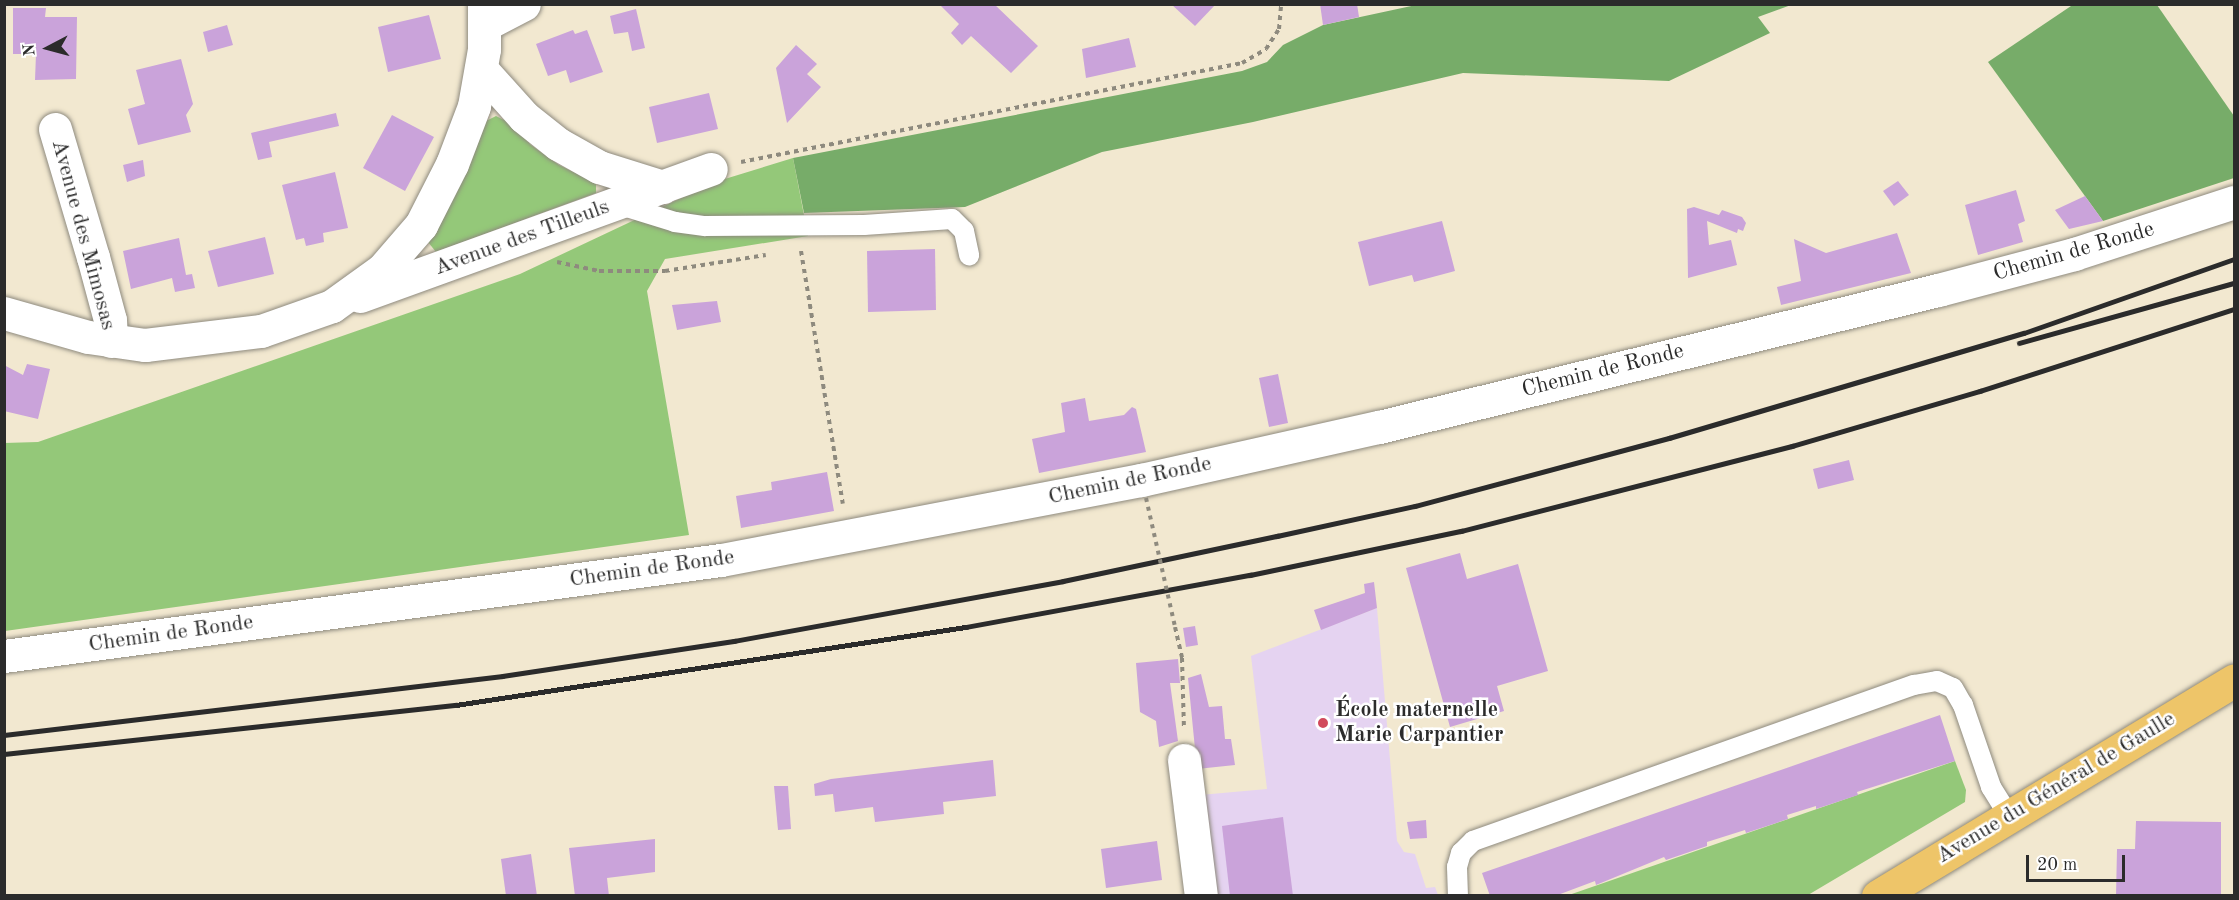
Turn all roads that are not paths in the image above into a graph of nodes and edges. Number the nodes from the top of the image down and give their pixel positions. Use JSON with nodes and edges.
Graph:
{"nodes":[{"id":1,"x":524,"y":4,"type":"edge"},
{"id":2,"x":484,"y":15,"type":"edge"},
{"id":3,"x":481,"y":69,"type":"junction"},
{"id":4,"x":55,"y":129,"type":"dead end"},
{"id":5,"x":711,"y":170,"type":"road end"},
{"id":6,"x":663,"y":187,"type":"junction"},
{"id":7,"x":2235,"y":202,"type":"edge"},
{"id":8,"x":617,"y":204,"type":"junction"},
{"id":9,"x":969,"y":255,"type":"dead end"},
{"id":10,"x":332,"y":306,"type":"junction"},
{"id":11,"x":4,"y":313,"type":"edge"},
{"id":12,"x":111,"y":341,"type":"junction"},
{"id":13,"x":4,"y":656,"type":"edge"},
{"id":14,"x":2235,"y":680,"type":"edge"},
{"id":15,"x":1184,"y":760,"type":"road end"},
{"id":16,"x":2010,"y":816,"type":"junction"},
{"id":17,"x":1201,"y":896,"type":"edge"},
{"id":18,"x":1458,"y":896,"type":"edge"},
{"id":19,"x":1878,"y":896,"type":"edge"}],
"edges":[{"from":1,"to":2,"type":"street","name":"Avenue des Mimosas"},
{"from":2,"to":3,"type":"street","name":"Avenue des Mimosas"},
{"from":3,"to":6,"type":"street"},
{"from":3,"to":10,"type":"street","name":"Avenue des Mimosas"},
{"from":4,"to":12,"type":"street","name":"Avenue des Mimosas"},
{"from":5,"to":6,"type":"street","name":"Avenue des Tilleuls"},
{"from":6,"to":8,"type":"street","name":"Avenue des Tilleuls"},
{"from":7,"to":13,"type":"street","name":"Chemin de Ronde"},
{"from":8,"to":9,"type":"lane"},
{"from":8,"to":10,"type":"street","name":"Avenue des Tilleuls"},
{"from":10,"to":12,"type":"street","name":"Avenue des Mimosas"},
{"from":11,"to":12,"type":"street","name":"Avenue des Mimosas"},
{"from":14,"to":16,"type":"main road","name":"Avenue du Général de Gaulle"},
{"from":15,"to":17,"type":"street"},
{"from":16,"to":18,"type":"lane"},
{"from":16,"to":19,"type":"main road","name":"Avenue du Général de Gaulle"}]}
